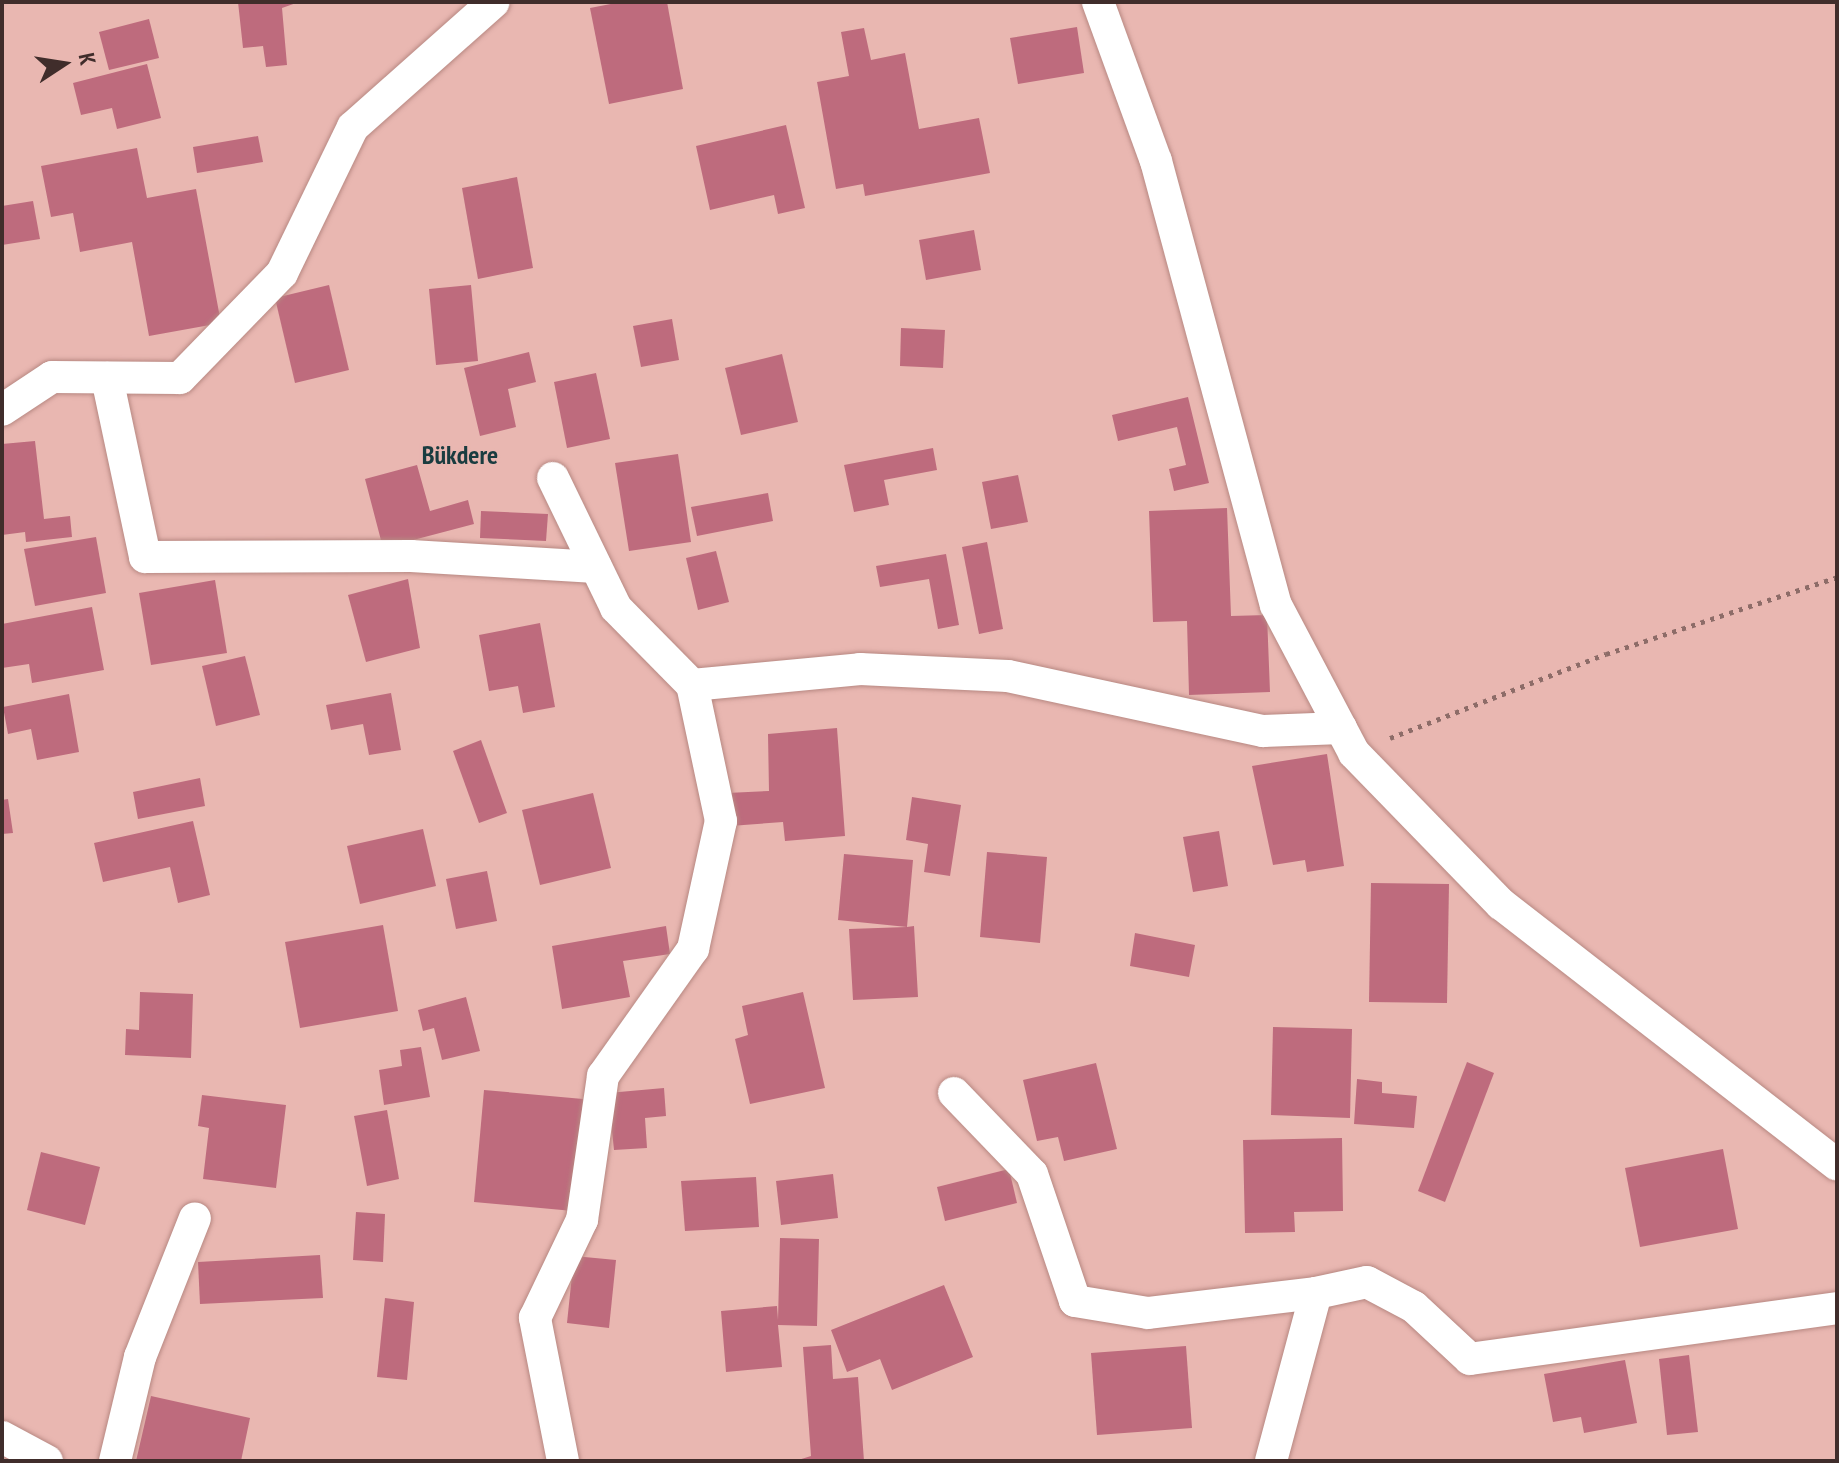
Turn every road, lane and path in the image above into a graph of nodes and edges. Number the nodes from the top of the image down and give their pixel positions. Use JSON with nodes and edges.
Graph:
{"nodes":[{"id":1,"x":494,"y":2,"type":"edge"},
{"id":2,"x":1098,"y":2,"type":"edge"},
{"id":3,"x":107,"y":378,"type":"junction"},
{"id":4,"x":2,"y":410,"type":"edge"},
{"id":5,"x":553,"y":478,"type":"dead end"},
{"id":6,"x":596,"y":567,"type":"junction"},
{"id":7,"x":1837,"y":577,"type":"edge"},
{"id":8,"x":692,"y":685,"type":"junction"},
{"id":9,"x":1348,"y":740,"type":"junction"},
{"id":10,"x":954,"y":1093,"type":"dead end"},
{"id":11,"x":1837,"y":1165,"type":"edge"},
{"id":12,"x":195,"y":1218,"type":"dead end"},
{"id":13,"x":1316,"y":1293,"type":"junction"},
{"id":14,"x":1837,"y":1308,"type":"edge"},
{"id":15,"x":2,"y":1437,"type":"edge"},
{"id":16,"x":47,"y":1461,"type":"edge"},
{"id":17,"x":115,"y":1461,"type":"edge"},
{"id":18,"x":563,"y":1461,"type":"edge"},
{"id":19,"x":1271,"y":1461,"type":"edge"}],
"edges":[{"from":1,"to":3,"type":"street"},
{"from":2,"to":9,"type":"street"},
{"from":3,"to":4,"type":"street"},
{"from":3,"to":6,"type":"street"},
{"from":5,"to":6,"type":"street"},
{"from":6,"to":8,"type":"street"},
{"from":7,"to":9,"type":"path"},
{"from":8,"to":9,"type":"street"},
{"from":8,"to":18,"type":"street"},
{"from":9,"to":11,"type":"street"},
{"from":10,"to":13,"type":"street"},
{"from":12,"to":17,"type":"street"},
{"from":13,"to":14,"type":"street"},
{"from":13,"to":19,"type":"street"},
{"from":15,"to":16,"type":"street"}]}
